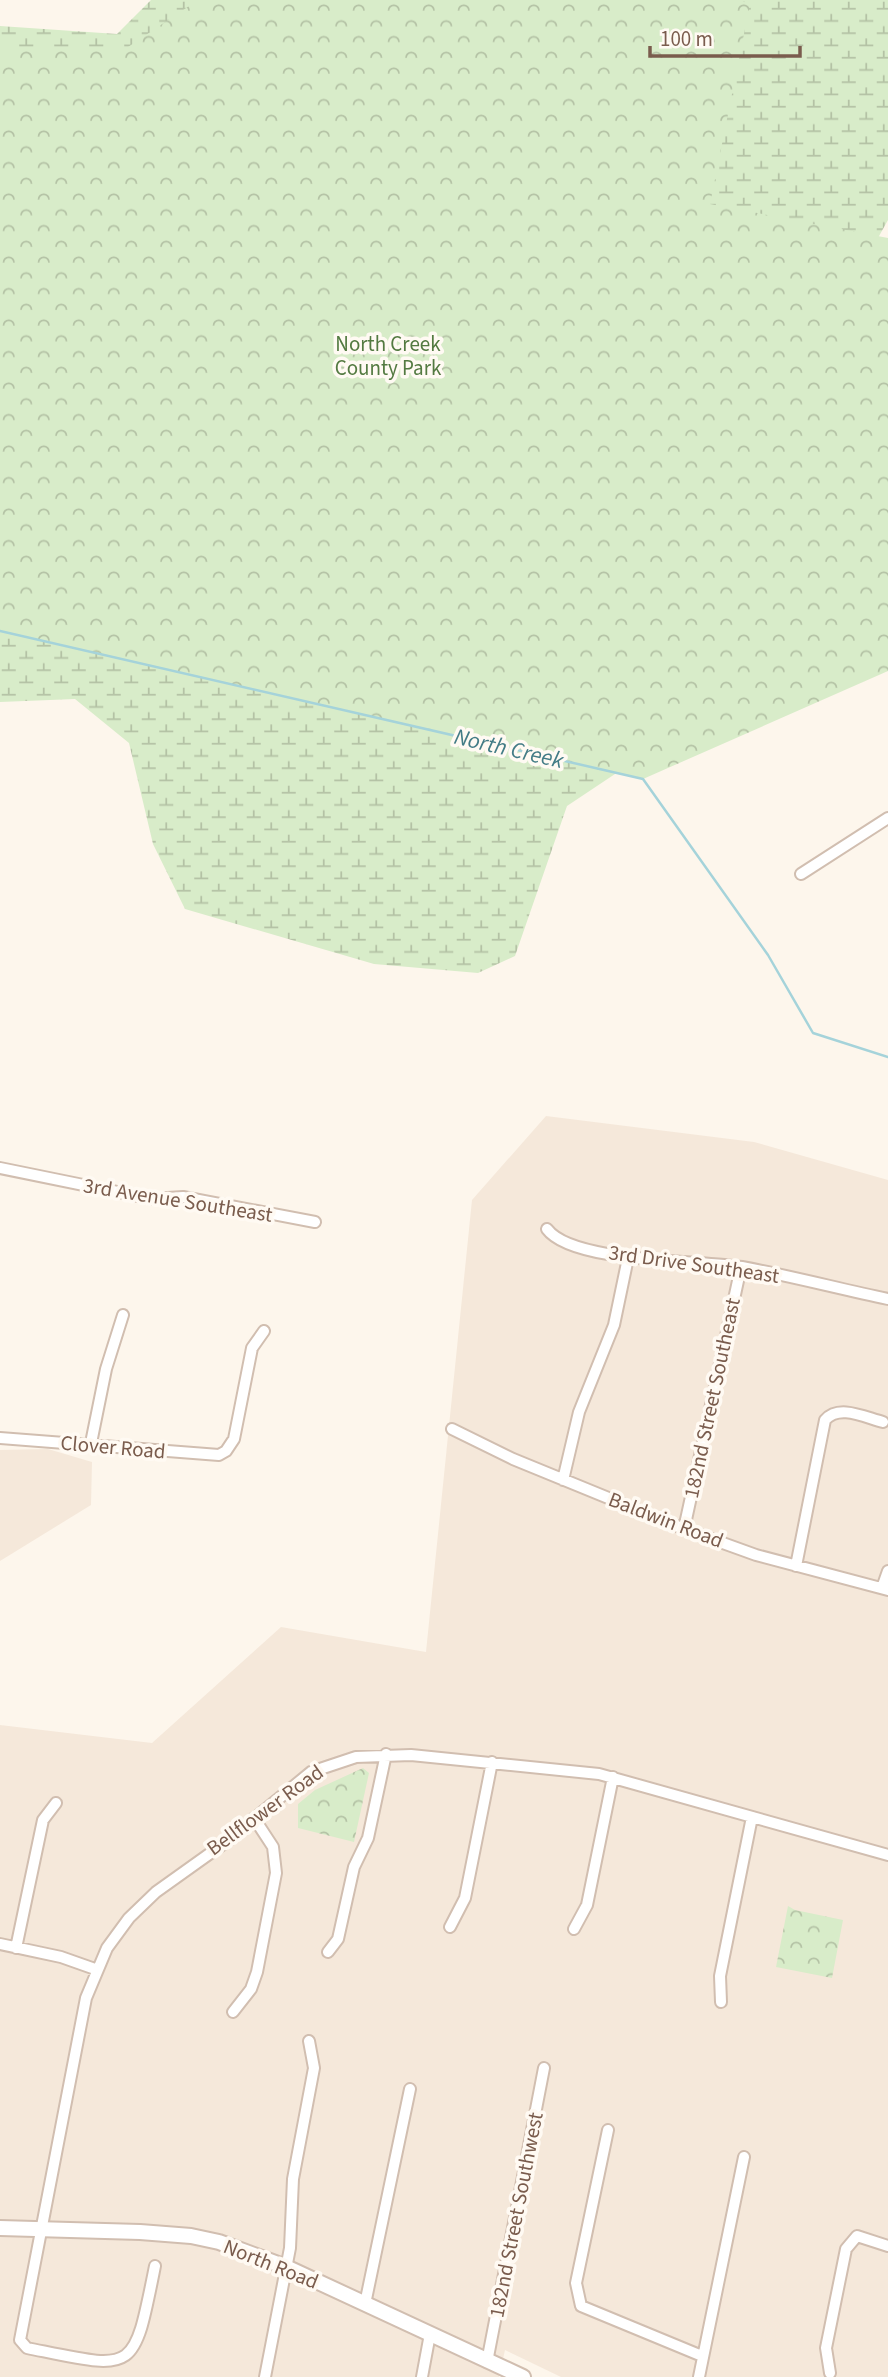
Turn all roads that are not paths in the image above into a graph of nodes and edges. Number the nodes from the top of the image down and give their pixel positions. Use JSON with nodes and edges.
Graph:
{"nodes":[{"id":1,"x":888,"y":818,"type":"edge"},
{"id":2,"x":801,"y":874,"type":"dead end"},
{"id":3,"x":0,"y":1168,"type":"edge"},
{"id":4,"x":315,"y":1222,"type":"dead end"},
{"id":5,"x":547,"y":1229,"type":"dead end"},
{"id":6,"x":628,"y":1258,"type":"junction"},
{"id":7,"x":741,"y":1267,"type":"junction"},
{"id":8,"x":888,"y":1299,"type":"edge"},
{"id":9,"x":123,"y":1315,"type":"dead end"},
{"id":10,"x":264,"y":1331,"type":"dead end"},
{"id":11,"x":883,"y":1422,"type":"dead end"},
{"id":12,"x":452,"y":1429,"type":"dead end"},
{"id":13,"x":0,"y":1438,"type":"edge"},
{"id":14,"x":91,"y":1443,"type":"junction"},
{"id":15,"x":563,"y":1480,"type":"junction"},
{"id":16,"x":684,"y":1529,"type":"junction"},
{"id":17,"x":796,"y":1566,"type":"junction"},
{"id":18,"x":888,"y":1571,"type":"edge"},
{"id":19,"x":885,"y":1589,"type":"edge"},
{"id":20,"x":386,"y":1754,"type":"junction"},
{"id":21,"x":492,"y":1762,"type":"junction"},
{"id":22,"x":613,"y":1777,"type":"junction"},
{"id":23,"x":56,"y":1803,"type":"dead end"},
{"id":24,"x":752,"y":1817,"type":"junction"},
{"id":25,"x":254,"y":1818,"type":"junction"},
{"id":26,"x":888,"y":1855,"type":"edge"},
{"id":27,"x":450,"y":1927,"type":"dead end"},
{"id":28,"x":574,"y":1929,"type":"dead end"},
{"id":29,"x":0,"y":1944,"type":"edge"},
{"id":30,"x":16,"y":1948,"type":"junction"},
{"id":31,"x":328,"y":1952,"type":"dead end"},
{"id":32,"x":96,"y":1969,"type":"junction"},
{"id":33,"x":721,"y":2002,"type":"dead end"},
{"id":34,"x":233,"y":2012,"type":"dead end"},
{"id":35,"x":309,"y":2041,"type":"dead end"},
{"id":36,"x":544,"y":2068,"type":"dead end"},
{"id":37,"x":410,"y":2089,"type":"dead end"},
{"id":38,"x":608,"y":2130,"type":"dead end"},
{"id":39,"x":744,"y":2157,"type":"dead end"},
{"id":40,"x":0,"y":2228,"type":"edge"},
{"id":41,"x":40,"y":2229,"type":"junction"},
{"id":42,"x":888,"y":2246,"type":"edge"},
{"id":43,"x":155,"y":2266,"type":"dead end"},
{"id":44,"x":286,"y":2267,"type":"junction"},
{"id":45,"x":365,"y":2304,"type":"junction"},
{"id":46,"x":430,"y":2334,"type":"junction"},
{"id":47,"x":702,"y":2356,"type":"junction"},
{"id":48,"x":487,"y":2361,"type":"junction"},
{"id":49,"x":830,"y":2373,"type":"dead end"},
{"id":50,"x":265,"y":2377,"type":"edge"},
{"id":51,"x":422,"y":2377,"type":"edge"},
{"id":52,"x":523,"y":2377,"type":"edge"},
{"id":53,"x":699,"y":2377,"type":"edge"}],
"edges":[{"from":1,"to":2,"type":"street"},
{"from":3,"to":4,"type":"street","name":"3rd Avenue Southeast"},
{"from":5,"to":6,"type":"street","name":"3rd Drive Southeast"},
{"from":6,"to":7,"type":"street","name":"3rd Drive Southeast"},
{"from":6,"to":15,"type":"street"},
{"from":7,"to":8,"type":"street","name":"3rd Drive Southeast"},
{"from":7,"to":16,"type":"street","name":"182nd Street Southeast"},
{"from":9,"to":14,"type":"street"},
{"from":10,"to":14,"type":"street","name":"Clover Road"},
{"from":11,"to":17,"type":"street"},
{"from":12,"to":15,"type":"street","name":"Baldwin Road"},
{"from":13,"to":14,"type":"street","name":"Clover Road"},
{"from":15,"to":16,"type":"street","name":"Baldwin Road"},
{"from":16,"to":17,"type":"street","name":"Baldwin Road"},
{"from":17,"to":19,"type":"street","name":"Baldwin Road"},
{"from":18,"to":19,"type":"street"},
{"from":20,"to":21,"type":"street","name":"Bellflower Road"},
{"from":20,"to":25,"type":"street","name":"Bellflower Road"},
{"from":20,"to":31,"type":"street"},
{"from":21,"to":22,"type":"street","name":"Bellflower Road"},
{"from":21,"to":27,"type":"street"},
{"from":22,"to":24,"type":"street","name":"Bellflower Road"},
{"from":22,"to":28,"type":"street"},
{"from":23,"to":30,"type":"street"},
{"from":24,"to":26,"type":"street","name":"Bellflower Road"},
{"from":24,"to":33,"type":"street"},
{"from":25,"to":32,"type":"street","name":"Bellflower Road"},
{"from":25,"to":34,"type":"street"},
{"from":29,"to":30,"type":"street"},
{"from":30,"to":32,"type":"street"},
{"from":32,"to":41,"type":"street","name":"Bellflower Road"},
{"from":35,"to":44,"type":"street"},
{"from":36,"to":48,"type":"street","name":"182nd Street Southwest"},
{"from":37,"to":45,"type":"street"},
{"from":38,"to":47,"type":"street"},
{"from":39,"to":47,"type":"street"},
{"from":40,"to":41,"type":"street","name":"North Road"},
{"from":41,"to":43,"type":"street","name":"Bellflower Road"},
{"from":41,"to":44,"type":"street","name":"North Road"},
{"from":42,"to":49,"type":"street"},
{"from":44,"to":45,"type":"street","name":"North Road"},
{"from":44,"to":50,"type":"street"},
{"from":45,"to":46,"type":"street","name":"North Road"},
{"from":46,"to":48,"type":"street","name":"North Road"},
{"from":46,"to":51,"type":"street"},
{"from":47,"to":53,"type":"street"},
{"from":48,"to":52,"type":"street","name":"North Road"}]}
